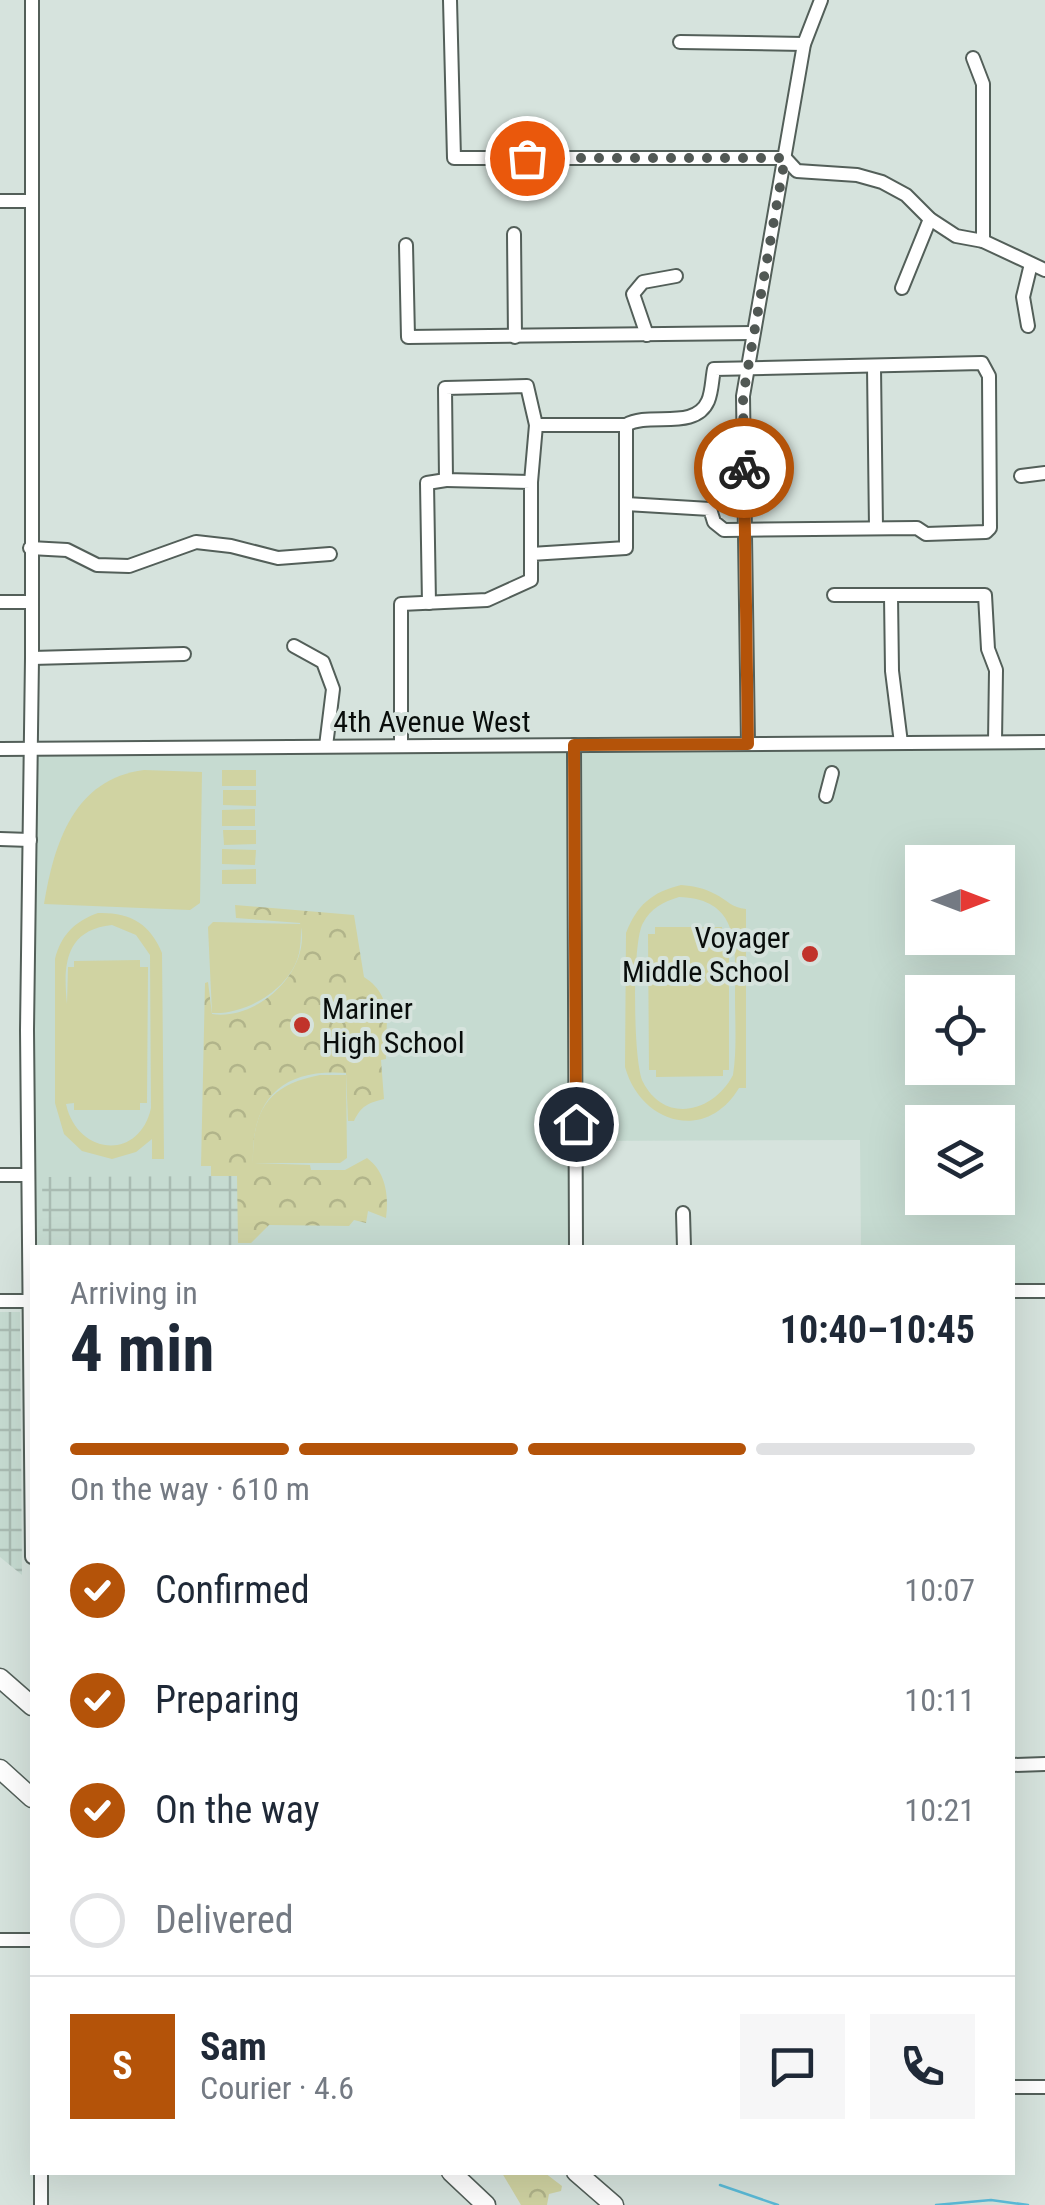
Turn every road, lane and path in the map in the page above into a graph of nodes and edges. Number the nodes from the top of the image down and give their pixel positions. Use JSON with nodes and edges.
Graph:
{"nodes":[{"id":1,"x":32,"y":0,"type":"edge"},
{"id":2,"x":450,"y":0,"type":"edge"},
{"id":3,"x":821,"y":0,"type":"edge"},
{"id":4,"x":680,"y":42,"type":"dead end"},
{"id":5,"x":804,"y":44,"type":"junction"},
{"id":6,"x":973,"y":58,"type":"dead end"},
{"id":7,"x":785,"y":158,"type":"junction"},
{"id":8,"x":30,"y":200,"type":"junction"},
{"id":9,"x":0,"y":201,"type":"edge"},
{"id":10,"x":930,"y":219,"type":"junction"},
{"id":11,"x":514,"y":234,"type":"dead end"},
{"id":12,"x":983,"y":241,"type":"junction"},
{"id":13,"x":406,"y":245,"type":"dead end"},
{"id":14,"x":1031,"y":264,"type":"junction"},
{"id":15,"x":1045,"y":270,"type":"edge"},
{"id":16,"x":676,"y":276,"type":"dead end"},
{"id":17,"x":902,"y":288,"type":"dead end"},
{"id":18,"x":1028,"y":326,"type":"dead end"},
{"id":19,"x":753,"y":333,"type":"junction"},
{"id":20,"x":646,"y":335,"type":"junction"},
{"id":21,"x":515,"y":337,"type":"junction"},
{"id":22,"x":874,"y":367,"type":"junction"},
{"id":23,"x":747,"y":369,"type":"junction"},
{"id":24,"x":536,"y":425,"type":"junction"},
{"id":25,"x":626,"y":426,"type":"junction"},
{"id":26,"x":1045,"y":473,"type":"edge"},
{"id":27,"x":1021,"y":476,"type":"dead end"},
{"id":28,"x":446,"y":480,"type":"junction"},
{"id":29,"x":531,"y":482,"type":"junction"},
{"id":30,"x":626,"y":504,"type":"junction"},
{"id":31,"x":876,"y":528,"type":"junction"},
{"id":32,"x":745,"y":530,"type":"junction"},
{"id":33,"x":30,"y":548,"type":"junction"},
{"id":34,"x":330,"y":554,"type":"dead end"},
{"id":35,"x":532,"y":554,"type":"junction"},
{"id":36,"x":834,"y":595,"type":"dead end"},
{"id":37,"x":891,"y":596,"type":"junction"},
{"id":38,"x":0,"y":602,"type":"edge"},
{"id":39,"x":31,"y":602,"type":"junction"},
{"id":40,"x":430,"y":603,"type":"junction"},
{"id":41,"x":294,"y":646,"type":"dead end"},
{"id":42,"x":184,"y":654,"type":"dead end"},
{"id":43,"x":32,"y":658,"type":"junction"},
{"id":44,"x":995,"y":742,"type":"junction"},
{"id":45,"x":1045,"y":742,"type":"edge"},
{"id":46,"x":901,"y":743,"type":"junction"},
{"id":47,"x":748,"y":744,"type":"junction"},
{"id":48,"x":574,"y":745,"type":"junction"},
{"id":49,"x":326,"y":746,"type":"junction"},
{"id":50,"x":401,"y":746,"type":"junction"},
{"id":51,"x":0,"y":749,"type":"edge"},
{"id":52,"x":31,"y":749,"type":"junction"},
{"id":53,"x":832,"y":773,"type":"dead end"},
{"id":54,"x":826,"y":796,"type":"dead end"},
{"id":55,"x":0,"y":840,"type":"edge"},
{"id":56,"x":30,"y":840,"type":"junction"},
{"id":57,"x":0,"y":1174,"type":"edge"},
{"id":58,"x":28,"y":1175,"type":"junction"},
{"id":59,"x":683,"y":1212,"type":"dead end"},
{"id":60,"x":576,"y":1245,"type":"edge"},
{"id":61,"x":684,"y":1245,"type":"edge"},
{"id":62,"x":30,"y":1258,"type":"edge"},
{"id":63,"x":1015,"y":1291,"type":"edge"},
{"id":64,"x":1045,"y":1291,"type":"edge"},
{"id":65,"x":30,"y":1300,"type":"edge"},
{"id":66,"x":0,"y":1301,"type":"edge"},
{"id":67,"x":0,"y":1678,"type":"edge"},
{"id":68,"x":30,"y":1704,"type":"edge"},
{"id":69,"x":1015,"y":1764,"type":"edge"},
{"id":70,"x":1045,"y":1764,"type":"edge"},
{"id":71,"x":0,"y":1771,"type":"edge"},
{"id":72,"x":30,"y":1796,"type":"edge"},
{"id":73,"x":0,"y":1940,"type":"edge"},
{"id":74,"x":30,"y":1940,"type":"edge"},
{"id":75,"x":1015,"y":2087,"type":"edge"},
{"id":76,"x":1045,"y":2088,"type":"edge"},
{"id":77,"x":41,"y":2175,"type":"edge"},
{"id":78,"x":453,"y":2175,"type":"edge"},
{"id":79,"x":579,"y":2175,"type":"edge"},
{"id":80,"x":41,"y":2205,"type":"edge"},
{"id":81,"x":486,"y":2205,"type":"edge"},
{"id":82,"x":614,"y":2205,"type":"edge"}],
"edges":[{"from":1,"to":8,"type":"street"},
{"from":2,"to":7,"type":"street"},
{"from":3,"to":5,"type":"street"},
{"from":4,"to":5,"type":"street"},
{"from":5,"to":7,"type":"street"},
{"from":6,"to":12,"type":"street"},
{"from":7,"to":10,"type":"street"},
{"from":7,"to":19,"type":"street"},
{"from":8,"to":9,"type":"street"},
{"from":8,"to":33,"type":"street"},
{"from":10,"to":12,"type":"street"},
{"from":10,"to":17,"type":"street"},
{"from":11,"to":21,"type":"street"},
{"from":12,"to":14,"type":"street"},
{"from":13,"to":21,"type":"street"},
{"from":14,"to":15,"type":"street"},
{"from":14,"to":18,"type":"street"},
{"from":16,"to":20,"type":"street"},
{"from":19,"to":20,"type":"street"},
{"from":19,"to":23,"type":"street"},
{"from":20,"to":21,"type":"street"},
{"from":22,"to":23,"type":"street"},
{"from":22,"to":31,"type":"street"},
{"from":22,"to":31,"type":"street"},
{"from":23,"to":25,"type":"street"},
{"from":23,"to":32,"type":"street"},
{"from":24,"to":25,"type":"street"},
{"from":24,"to":28,"type":"street"},
{"from":24,"to":29,"type":"street"},
{"from":25,"to":30,"type":"street"},
{"from":26,"to":27,"type":"street"},
{"from":28,"to":29,"type":"street"},
{"from":28,"to":40,"type":"street"},
{"from":29,"to":35,"type":"street"},
{"from":30,"to":32,"type":"street"},
{"from":30,"to":35,"type":"street"},
{"from":31,"to":32,"type":"street"},
{"from":32,"to":47,"type":"street"},
{"from":33,"to":34,"type":"street"},
{"from":33,"to":39,"type":"street"},
{"from":35,"to":40,"type":"street"},
{"from":36,"to":37,"type":"street"},
{"from":37,"to":44,"type":"street"},
{"from":37,"to":46,"type":"street"},
{"from":38,"to":39,"type":"street"},
{"from":39,"to":43,"type":"street"},
{"from":40,"to":50,"type":"street"},
{"from":41,"to":49,"type":"street"},
{"from":42,"to":43,"type":"street"},
{"from":43,"to":52,"type":"street"},
{"from":44,"to":45,"type":"street","name":"4th Avenue West"},
{"from":44,"to":46,"type":"street","name":"4th Avenue West"},
{"from":46,"to":47,"type":"street","name":"4th Avenue West"},
{"from":47,"to":48,"type":"street","name":"4th Avenue West"},
{"from":48,"to":50,"type":"street","name":"4th Avenue West"},
{"from":48,"to":60,"type":"street"},
{"from":49,"to":50,"type":"street","name":"4th Avenue West"},
{"from":49,"to":52,"type":"street","name":"4th Avenue West"},
{"from":51,"to":52,"type":"street","name":"4th Avenue West"},
{"from":52,"to":56,"type":"street"},
{"from":53,"to":54,"type":"street"},
{"from":55,"to":56,"type":"street"},
{"from":56,"to":58,"type":"street"},
{"from":57,"to":58,"type":"street"},
{"from":58,"to":62,"type":"street"},
{"from":59,"to":61,"type":"street"},
{"from":63,"to":64,"type":"street"},
{"from":65,"to":66,"type":"street"},
{"from":67,"to":68,"type":"highway"},
{"from":69,"to":70,"type":"street"},
{"from":71,"to":72,"type":"highway"},
{"from":73,"to":74,"type":"street"},
{"from":75,"to":76,"type":"street"},
{"from":77,"to":80,"type":"street"},
{"from":78,"to":81,"type":"highway"},
{"from":79,"to":82,"type":"highway"}]}
